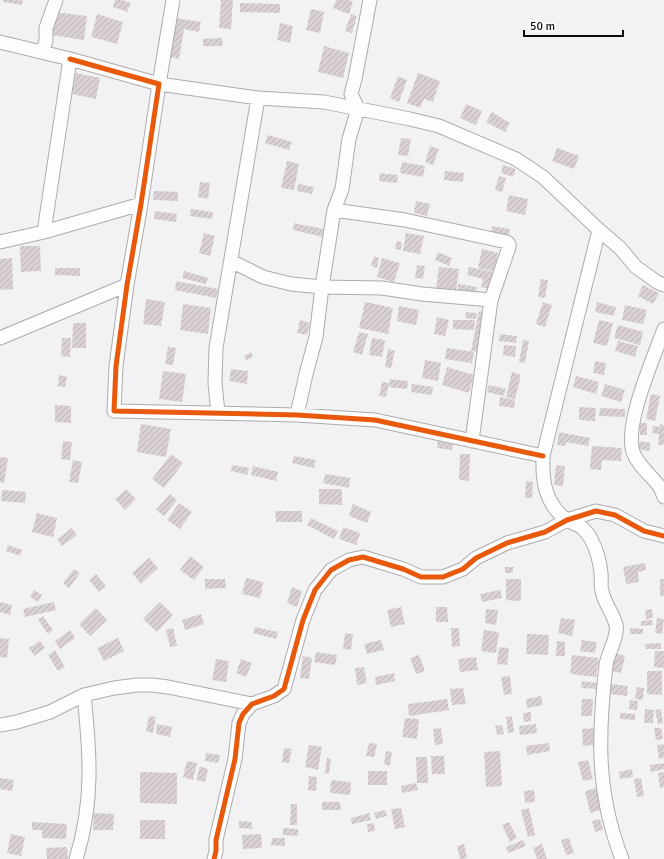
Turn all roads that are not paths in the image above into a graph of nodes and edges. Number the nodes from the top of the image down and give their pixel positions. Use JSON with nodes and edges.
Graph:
{"nodes":[{"id":1,"x":56,"y":0,"type":"edge"},
{"id":2,"x":173,"y":0,"type":"edge"},
{"id":3,"x":370,"y":0,"type":"edge"},
{"id":4,"x":0,"y":42,"type":"edge"},
{"id":5,"x":42,"y":52,"type":"junction"},
{"id":6,"x":70,"y":59,"type":"junction"},
{"id":7,"x":159,"y":84,"type":"junction"},
{"id":8,"x":258,"y":98,"type":"junction"},
{"id":9,"x":358,"y":109,"type":"junction"},
{"id":10,"x":141,"y":204,"type":"junction"},
{"id":11,"x":334,"y":210,"type":"junction"},
{"id":12,"x":598,"y":230,"type":"junction"},
{"id":13,"x":44,"y":232,"type":"junction"},
{"id":14,"x":0,"y":242,"type":"edge"},
{"id":15,"x":231,"y":261,"type":"junction"},
{"id":16,"x":127,"y":285,"type":"junction"},
{"id":17,"x":664,"y":285,"type":"edge"},
{"id":18,"x":322,"y":287,"type":"junction"},
{"id":19,"x":491,"y":300,"type":"junction"},
{"id":20,"x":664,"y":328,"type":"edge"},
{"id":21,"x":0,"y":338,"type":"edge"},
{"id":22,"x":218,"y":413,"type":"junction"},
{"id":23,"x":297,"y":416,"type":"junction"},
{"id":24,"x":472,"y":441,"type":"junction"},
{"id":25,"x":543,"y":456,"type":"junction"},
{"id":26,"x":664,"y":497,"type":"edge"},
{"id":27,"x":567,"y":520,"type":"junction"},
{"id":28,"x":664,"y":536,"type":"edge"},
{"id":29,"x":84,"y":696,"type":"junction"},
{"id":30,"x":252,"y":704,"type":"junction"},
{"id":31,"x":0,"y":725,"type":"edge"},
{"id":32,"x":76,"y":859,"type":"edge"},
{"id":33,"x":214,"y":859,"type":"edge"},
{"id":34,"x":622,"y":859,"type":"edge"}],
"edges":[{"from":1,"to":5,"type":"street"},
{"from":2,"to":7,"type":"street"},
{"from":3,"to":9,"type":"street"},
{"from":4,"to":5,"type":"street"},
{"from":5,"to":6,"type":"street"},
{"from":6,"to":7,"type":"street"},
{"from":6,"to":13,"type":"street"},
{"from":7,"to":8,"type":"street"},
{"from":7,"to":10,"type":"street"},
{"from":8,"to":9,"type":"street"},
{"from":8,"to":15,"type":"street"},
{"from":9,"to":11,"type":"street"},
{"from":9,"to":12,"type":"street"},
{"from":10,"to":13,"type":"street"},
{"from":10,"to":16,"type":"street"},
{"from":11,"to":18,"type":"street"},
{"from":11,"to":19,"type":"street"},
{"from":12,"to":17,"type":"street"},
{"from":12,"to":25,"type":"street"},
{"from":13,"to":14,"type":"street"},
{"from":15,"to":18,"type":"street"},
{"from":15,"to":22,"type":"street"},
{"from":16,"to":21,"type":"street"},
{"from":16,"to":22,"type":"street"},
{"from":18,"to":19,"type":"street"},
{"from":18,"to":23,"type":"street"},
{"from":19,"to":24,"type":"street"},
{"from":20,"to":26,"type":"street"},
{"from":22,"to":23,"type":"street"},
{"from":23,"to":24,"type":"street"},
{"from":24,"to":25,"type":"street"},
{"from":25,"to":27,"type":"street"},
{"from":27,"to":28,"type":"street"},
{"from":27,"to":30,"type":"street"},
{"from":27,"to":34,"type":"street"},
{"from":29,"to":30,"type":"street"},
{"from":29,"to":31,"type":"street"},
{"from":29,"to":32,"type":"street"},
{"from":30,"to":33,"type":"street"}]}
